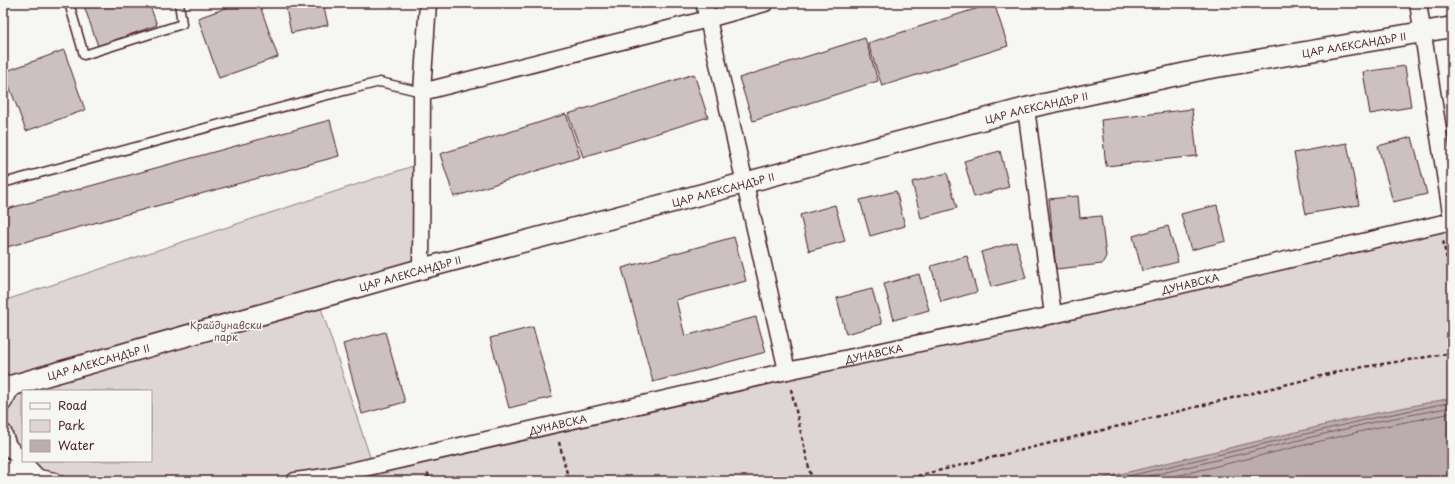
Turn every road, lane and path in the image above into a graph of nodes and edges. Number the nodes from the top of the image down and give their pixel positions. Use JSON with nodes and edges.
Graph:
{"nodes":[{"id":1,"x":69,"y":3,"type":"edge"},
{"id":2,"x":179,"y":3,"type":"edge"},
{"id":3,"x":428,"y":3,"type":"edge"},
{"id":4,"x":704,"y":3,"type":"edge"},
{"id":5,"x":765,"y":3,"type":"edge"},
{"id":6,"x":1418,"y":3,"type":"edge"},
{"id":7,"x":708,"y":18,"type":"junction"},
{"id":8,"x":1452,"y":27,"type":"edge"},
{"id":9,"x":1422,"y":32,"type":"junction"},
{"id":10,"x":422,"y":92,"type":"junction"},
{"id":11,"x":1026,"y":108,"type":"junction"},
{"id":12,"x":3,"y":183,"type":"edge"},
{"id":13,"x":745,"y":183,"type":"junction"},
{"id":14,"x":1448,"y":221,"type":"edge"},
{"id":15,"x":421,"y":269,"type":"junction"},
{"id":16,"x":1452,"y":282,"type":"edge"},
{"id":17,"x":1052,"y":315,"type":"junction"},
{"id":18,"x":1452,"y":353,"type":"edge"},
{"id":19,"x":787,"y":371,"type":"junction"},
{"id":20,"x":8,"y":386,"type":"edge"},
{"id":21,"x":3,"y":403,"type":"edge"},
{"id":22,"x":554,"y":424,"type":"junction"},
{"id":23,"x":3,"y":432,"type":"edge"},
{"id":24,"x":22,"y":461,"type":"edge"},
{"id":25,"x":23,"y":462,"type":"edge"},
{"id":26,"x":3,"y":467,"type":"edge"},
{"id":27,"x":38,"y":478,"type":"junction"},
{"id":28,"x":55,"y":481,"type":"edge"},
{"id":29,"x":295,"y":481,"type":"edge"},
{"id":30,"x":569,"y":481,"type":"edge"},
{"id":31,"x":812,"y":481,"type":"edge"},
{"id":32,"x":897,"y":481,"type":"edge"}],
"edges":[{"from":1,"to":2,"type":"lane"},
{"from":3,"to":10,"type":"street"},
{"from":4,"to":7,"type":"street"},
{"from":5,"to":7,"type":"street"},
{"from":6,"to":9,"type":"street"},
{"from":7,"to":10,"type":"street"},
{"from":7,"to":13,"type":"street"},
{"from":8,"to":9,"type":"street","name":"ЦАР АЛЕКСАНДЪР II"},
{"from":9,"to":11,"type":"street","name":"ЦАР АЛЕКСАНДЪР II"},
{"from":9,"to":14,"type":"street"},
{"from":10,"to":12,"type":"lane"},
{"from":10,"to":15,"type":"street"},
{"from":11,"to":13,"type":"street","name":"ЦАР АЛЕКСАНДЪР II"},
{"from":11,"to":17,"type":"street"},
{"from":13,"to":15,"type":"street","name":"ЦАР АЛЕКСАНДЪР II"},
{"from":13,"to":19,"type":"street"},
{"from":14,"to":16,"type":"path"},
{"from":14,"to":17,"type":"street","name":"ДУНАВСКА"},
{"from":15,"to":20,"type":"street","name":"ЦАР АЛЕКСАНДЪР II"},
{"from":17,"to":19,"type":"street","name":"ДУНАВСКА"},
{"from":18,"to":32,"type":"path"},
{"from":19,"to":22,"type":"street","name":"ДУНАВСКА"},
{"from":19,"to":31,"type":"path"},
{"from":20,"to":21,"type":"street"},
{"from":22,"to":29,"type":"street","name":"ДУНАВСКА"},
{"from":22,"to":30,"type":"path"},
{"from":23,"to":24,"type":"street"},
{"from":25,"to":27,"type":"street"},
{"from":26,"to":27,"type":"street"},
{"from":27,"to":28,"type":"street"}]}
